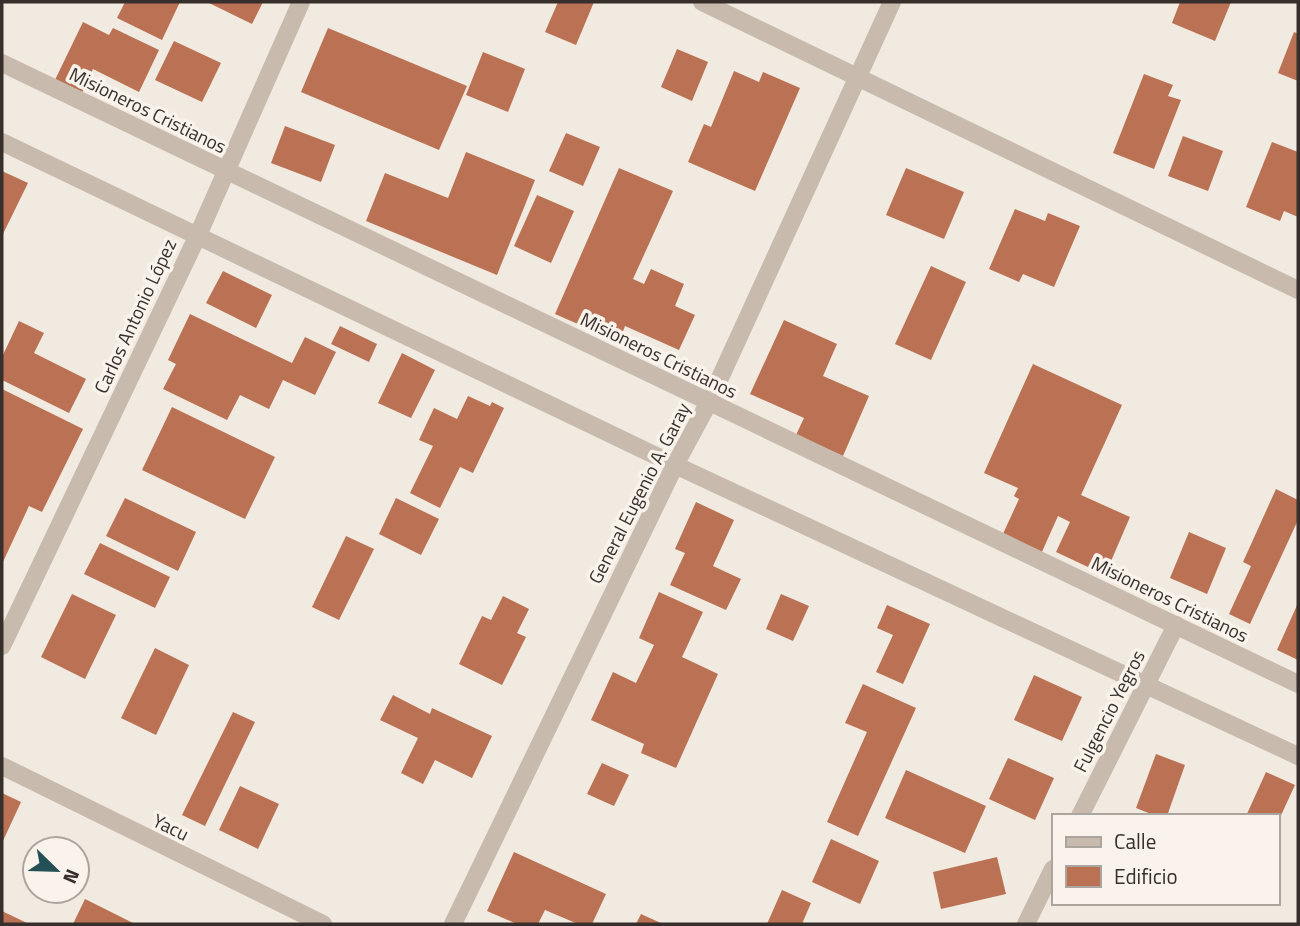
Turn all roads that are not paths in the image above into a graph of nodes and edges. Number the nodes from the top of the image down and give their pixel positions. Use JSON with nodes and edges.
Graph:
{"nodes":[{"id":1,"x":301,"y":2,"type":"edge"},
{"id":2,"x":702,"y":2,"type":"edge"},
{"id":3,"x":892,"y":2,"type":"edge"},
{"id":4,"x":2,"y":63,"type":"edge"},
{"id":5,"x":858,"y":77,"type":"junction"},
{"id":6,"x":2,"y":142,"type":"edge"},
{"id":7,"x":225,"y":170,"type":"junction"},
{"id":8,"x":198,"y":235,"type":"junction"},
{"id":9,"x":1298,"y":290,"type":"edge"},
{"id":10,"x":709,"y":402,"type":"junction"},
{"id":11,"x":675,"y":465,"type":"junction"},
{"id":12,"x":1176,"y":625,"type":"junction"},
{"id":13,"x":2,"y":646,"type":"edge"},
{"id":14,"x":1146,"y":683,"type":"junction"},
{"id":15,"x":1298,"y":684,"type":"edge"},
{"id":16,"x":1298,"y":756,"type":"edge"},
{"id":17,"x":2,"y":766,"type":"edge"},
{"id":18,"x":1081,"y":814,"type":"edge"},
{"id":19,"x":1052,"y":871,"type":"edge"},
{"id":20,"x":323,"y":924,"type":"edge"},
{"id":21,"x":453,"y":924,"type":"edge"},
{"id":22,"x":1026,"y":924,"type":"edge"}],
"edges":[{"from":1,"to":7,"type":"street","name":"Carlos Antonio López"},
{"from":2,"to":5,"type":"street"},
{"from":3,"to":5,"type":"street","name":"General Eugenio A. Garay"},
{"from":4,"to":7,"type":"street","name":"Misioneros Cristianos"},
{"from":5,"to":9,"type":"street"},
{"from":5,"to":10,"type":"street","name":"General Eugenio A. Garay"},
{"from":6,"to":8,"type":"street"},
{"from":7,"to":8,"type":"street","name":"Carlos Antonio López"},
{"from":7,"to":10,"type":"street","name":"Misioneros Cristianos"},
{"from":8,"to":11,"type":"street"},
{"from":8,"to":13,"type":"street","name":"Carlos Antonio López"},
{"from":10,"to":11,"type":"street","name":"General Eugenio A. Garay"},
{"from":10,"to":12,"type":"street","name":"Misioneros Cristianos"},
{"from":11,"to":14,"type":"street"},
{"from":11,"to":21,"type":"street","name":"General Eugenio A. Garay"},
{"from":12,"to":14,"type":"street","name":"Fulgencio Yegros"},
{"from":12,"to":15,"type":"street","name":"Misioneros Cristianos"},
{"from":14,"to":16,"type":"street"},
{"from":14,"to":18,"type":"street","name":"Fulgencio Yegros"},
{"from":17,"to":20,"type":"street","name":"Yacu"},
{"from":19,"to":22,"type":"street"}]}
